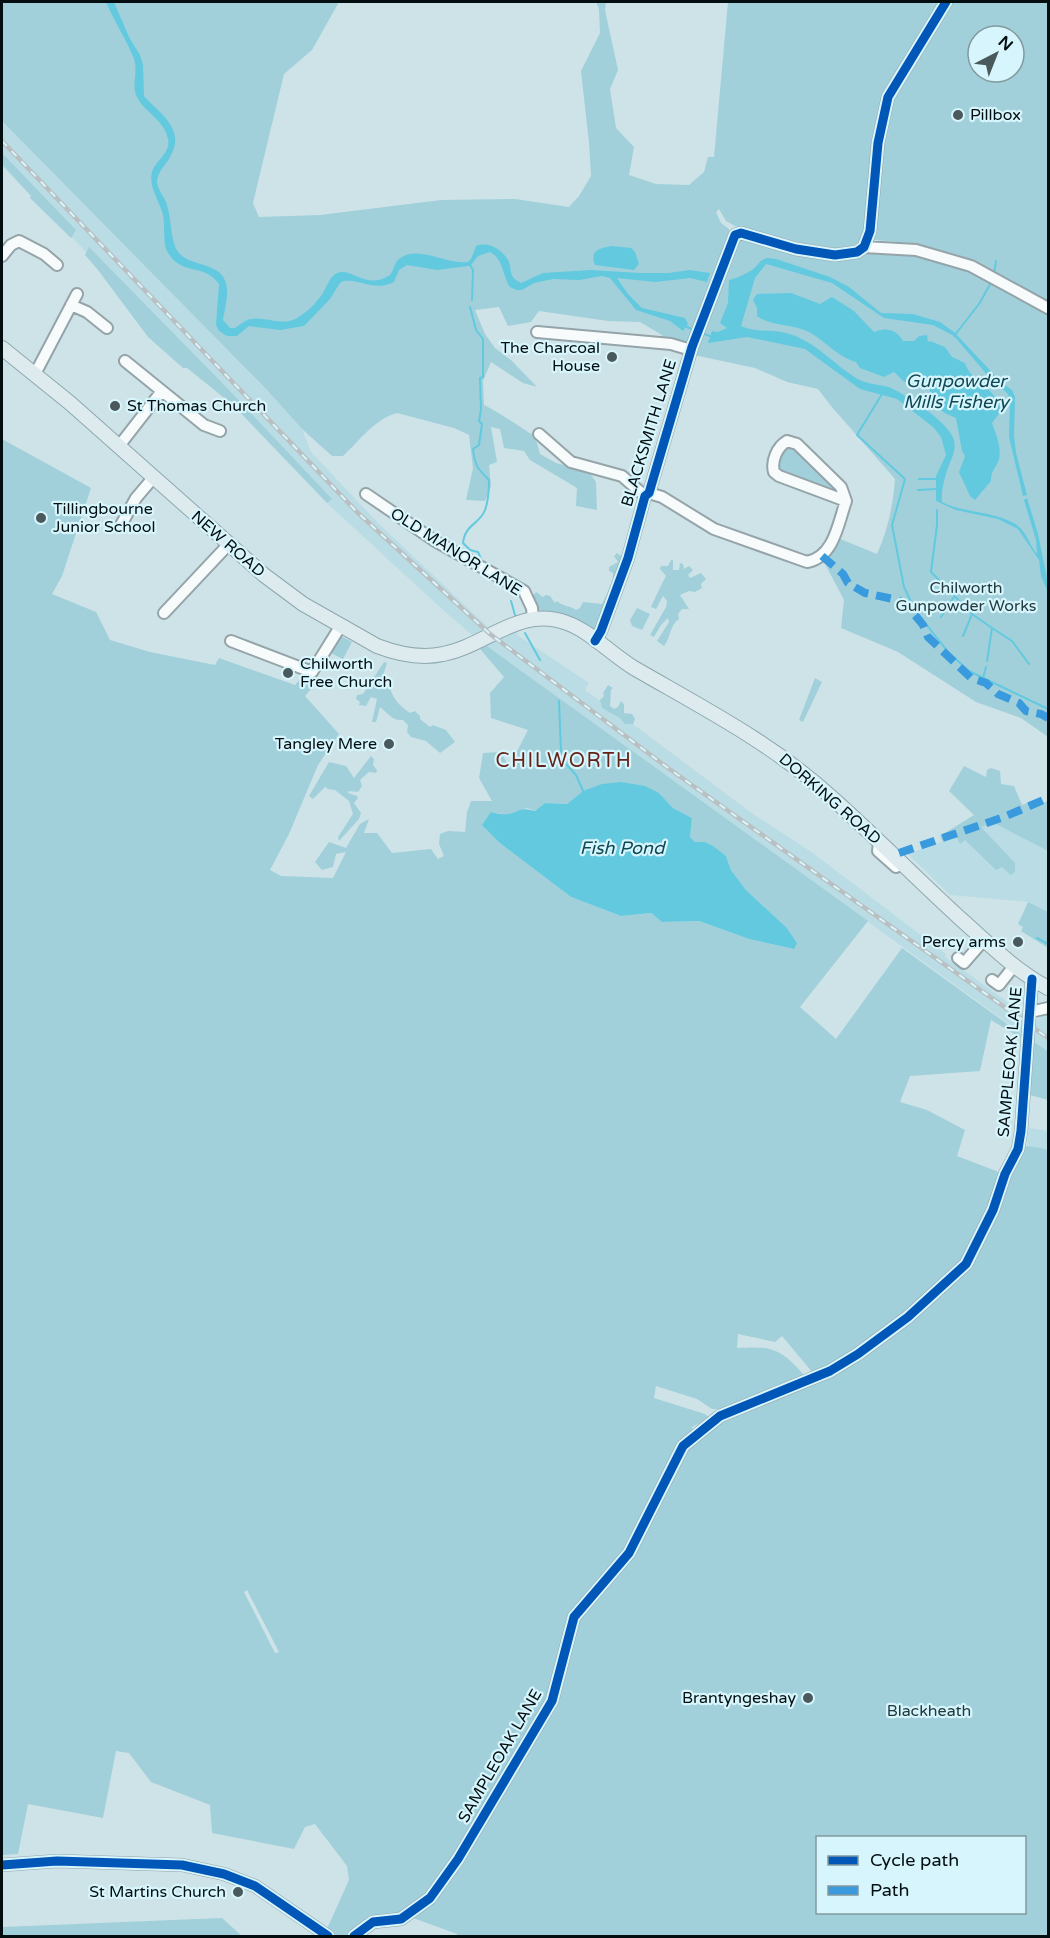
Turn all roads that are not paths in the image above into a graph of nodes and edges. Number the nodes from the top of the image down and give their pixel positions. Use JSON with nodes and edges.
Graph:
{"nodes":[{"id":1,"x":945,"y":2,"type":"edge"},
{"id":2,"x":864,"y":247,"type":"junction"},
{"id":3,"x":2,"y":256,"type":"edge"},
{"id":4,"x":57,"y":266,"type":"dead end"},
{"id":5,"x":1048,"y":308,"type":"edge"},
{"id":6,"x":107,"y":328,"type":"dead end"},
{"id":7,"x":537,"y":332,"type":"dead end"},
{"id":8,"x":2,"y":348,"type":"edge"},
{"id":9,"x":691,"y":350,"type":"junction"},
{"id":10,"x":125,"y":361,"type":"dead end"},
{"id":11,"x":35,"y":374,"type":"junction"},
{"id":12,"x":161,"y":392,"type":"junction"},
{"id":13,"x":220,"y":431,"type":"dead end"},
{"id":14,"x":539,"y":434,"type":"dead end"},
{"id":15,"x":119,"y":446,"type":"junction"},
{"id":16,"x":153,"y":478,"type":"junction"},
{"id":17,"x":366,"y":494,"type":"dead end"},
{"id":18,"x":647,"y":495,"type":"junction"},
{"id":19,"x":846,"y":501,"type":"junction"},
{"id":20,"x":121,"y":525,"type":"dead end"},
{"id":21,"x":228,"y":545,"type":"junction"},
{"id":22,"x":164,"y":613,"type":"dead end"},
{"id":23,"x":534,"y":619,"type":"junction"},
{"id":24,"x":340,"y":627,"type":"junction"},
{"id":25,"x":490,"y":634,"type":"joint"},
{"id":26,"x":231,"y":641,"type":"dead end"},
{"id":27,"x":595,"y":641,"type":"junction"},
{"id":28,"x":911,"y":876,"type":"junction"},
{"id":29,"x":933,"y":901,"type":"dead end"},
{"id":30,"x":984,"y":940,"type":"junction"},
{"id":31,"x":964,"y":962,"type":"dead end"},
{"id":32,"x":1014,"y":966,"type":"junction"},
{"id":33,"x":1032,"y":979,"type":"junction"},
{"id":34,"x":1000,"y":986,"type":"dead end"},
{"id":35,"x":1048,"y":988,"type":"edge"},
{"id":36,"x":1048,"y":1008,"type":"edge"},
{"id":37,"x":1030,"y":1012,"type":"junction"},
{"id":38,"x":2,"y":1865,"type":"edge"},
{"id":39,"x":328,"y":1936,"type":"edge"},
{"id":40,"x":354,"y":1936,"type":"edge"}],
"edges":[{"from":1,"to":2,"type":"street"},
{"from":2,"to":5,"type":"street"},
{"from":2,"to":9,"type":"street","name":"BLACKSMITH LANE"},
{"from":3,"to":4,"type":"street"},
{"from":6,"to":11,"type":"street"},
{"from":7,"to":9,"type":"street"},
{"from":8,"to":11,"type":"main road","name":"NEW ROAD"},
{"from":9,"to":18,"type":"street","name":"BLACKSMITH LANE"},
{"from":10,"to":12,"type":"street"},
{"from":11,"to":15,"type":"main road","name":"NEW ROAD"},
{"from":12,"to":13,"type":"street"},
{"from":12,"to":15,"type":"street"},
{"from":14,"to":18,"type":"street"},
{"from":15,"to":16,"type":"main road","name":"NEW ROAD"},
{"from":16,"to":20,"type":"street"},
{"from":16,"to":21,"type":"main road","name":"NEW ROAD"},
{"from":17,"to":23,"type":"street","name":"OLD MANOR LANE"},
{"from":18,"to":19,"type":"street"},
{"from":18,"to":27,"type":"street","name":"BLACKSMITH LANE"},
{"from":19,"to":19,"type":"street"},
{"from":21,"to":22,"type":"street"},
{"from":21,"to":24,"type":"main road","name":"NEW ROAD"},
{"from":23,"to":25,"type":"main road","name":"DORKING ROAD"},
{"from":23,"to":27,"type":"main road","name":"DORKING ROAD"},
{"from":24,"to":25,"type":"main road","name":"NEW ROAD"},
{"from":24,"to":26,"type":"street"},
{"from":27,"to":28,"type":"main road","name":"DORKING ROAD"},
{"from":28,"to":29,"type":"street"},
{"from":28,"to":30,"type":"main road","name":"DORKING ROAD"},
{"from":30,"to":31,"type":"street"},
{"from":30,"to":32,"type":"main road","name":"DORKING ROAD"},
{"from":32,"to":33,"type":"main road","name":"DORKING ROAD"},
{"from":32,"to":34,"type":"street"},
{"from":33,"to":35,"type":"main road","name":"DORKING ROAD"},
{"from":33,"to":37,"type":"street","name":"SAMPLEOAK LANE"},
{"from":36,"to":37,"type":"street"},
{"from":37,"to":40,"type":"street","name":"SAMPLEOAK LANE"},
{"from":38,"to":39,"type":"street"}]}
